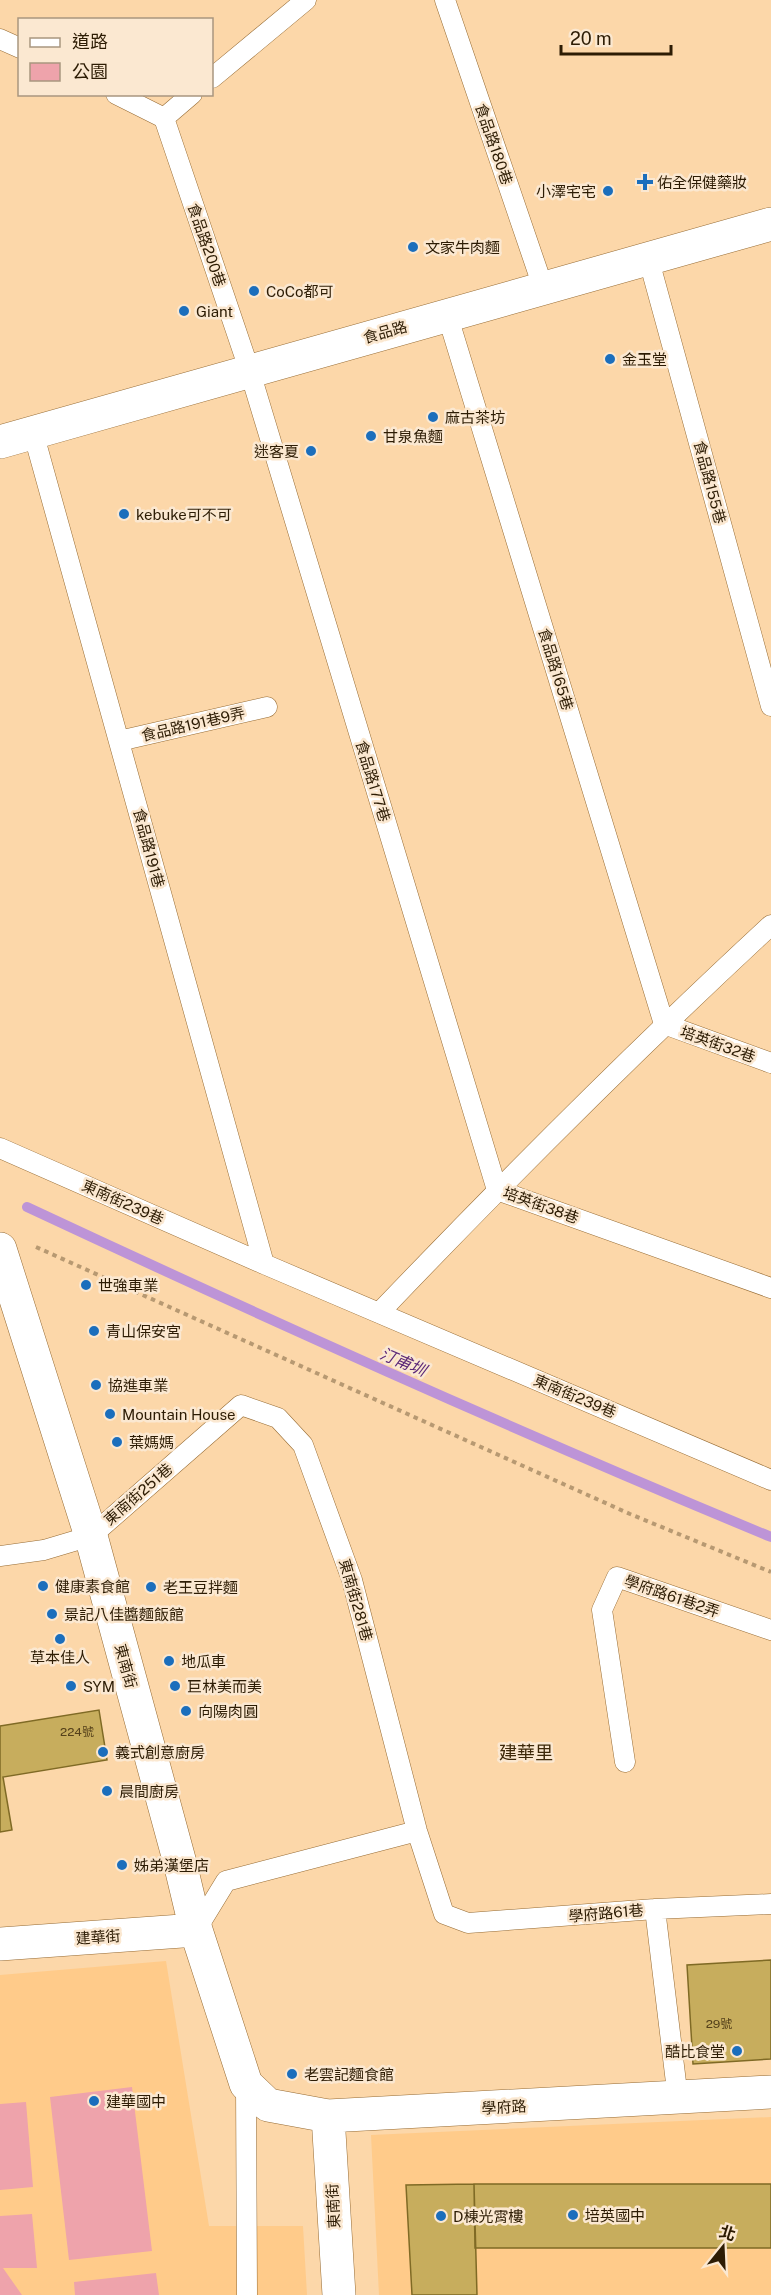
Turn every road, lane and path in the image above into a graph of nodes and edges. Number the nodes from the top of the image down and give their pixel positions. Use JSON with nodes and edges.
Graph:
{"nodes":[{"id":1,"x":306,"y":0,"type":"edge"},
{"id":2,"x":445,"y":0,"type":"edge"},
{"id":3,"x":0,"y":39,"type":"edge"},
{"id":4,"x":18,"y":47,"type":"edge"},
{"id":5,"x":213,"y":77,"type":"edge"},
{"id":6,"x":120,"y":96,"type":"edge"},
{"id":7,"x":190,"y":96,"type":"edge"},
{"id":8,"x":164,"y":117,"type":"junction"},
{"id":9,"x":771,"y":224,"type":"edge"},
{"id":10,"x":648,"y":257,"type":"junction"},
{"id":11,"x":543,"y":287,"type":"junction"},
{"id":12,"x":447,"y":314,"type":"junction"},
{"id":13,"x":250,"y":372,"type":"junction"},
{"id":14,"x":33,"y":432,"type":"junction"},
{"id":15,"x":0,"y":442,"type":"edge"},
{"id":16,"x":771,"y":706,"type":"edge"},
{"id":17,"x":267,"y":707,"type":"dead end"},
{"id":18,"x":119,"y":741,"type":"junction"},
{"id":19,"x":771,"y":925,"type":"edge"},
{"id":20,"x":664,"y":1024,"type":"junction"},
{"id":21,"x":771,"y":1063,"type":"edge"},
{"id":22,"x":0,"y":1148,"type":"edge"},
{"id":23,"x":497,"y":1190,"type":"junction"},
{"id":24,"x":33,"y":1245,"type":"dead end"},
{"id":25,"x":264,"y":1264,"type":"junction"},
{"id":26,"x":2,"y":1266,"type":"edge"},
{"id":27,"x":771,"y":1288,"type":"edge"},
{"id":28,"x":379,"y":1313,"type":"junction"},
{"id":29,"x":241,"y":1405,"type":"joint"},
{"id":30,"x":771,"y":1480,"type":"edge"},
{"id":31,"x":91,"y":1536,"type":"junction"},
{"id":32,"x":0,"y":1556,"type":"edge"},
{"id":33,"x":771,"y":1572,"type":"edge"},
{"id":34,"x":771,"y":1630,"type":"edge"},
{"id":35,"x":625,"y":1762,"type":"dead end"},
{"id":36,"x":417,"y":1831,"type":"junction"},
{"id":37,"x":771,"y":1904,"type":"edge"},
{"id":38,"x":655,"y":1909,"type":"junction"},
{"id":39,"x":444,"y":1914,"type":"joint"},
{"id":40,"x":196,"y":1930,"type":"junction"},
{"id":41,"x":0,"y":1944,"type":"edge"},
{"id":42,"x":246,"y":2084,"type":"junction"},
{"id":43,"x":771,"y":2092,"type":"edge"},
{"id":44,"x":678,"y":2098,"type":"junction"},
{"id":45,"x":328,"y":2116,"type":"junction"},
{"id":46,"x":247,"y":2295,"type":"edge"},
{"id":47,"x":339,"y":2295,"type":"edge"}],
"edges":[{"from":1,"to":5,"type":"lane"},
{"from":2,"to":11,"type":"lane","name":"食品路180巷"},
{"from":3,"to":4,"type":"lane"},
{"from":6,"to":8,"type":"lane"},
{"from":7,"to":8,"type":"lane"},
{"from":8,"to":13,"type":"lane","name":"食品路200巷"},
{"from":9,"to":10,"type":"street","name":"食品路"},
{"from":10,"to":11,"type":"street","name":"食品路"},
{"from":10,"to":16,"type":"lane","name":"食品路155巷"},
{"from":11,"to":12,"type":"street","name":"食品路"},
{"from":12,"to":13,"type":"street","name":"食品路"},
{"from":12,"to":20,"type":"lane","name":"食品路165巷"},
{"from":13,"to":14,"type":"street","name":"食品路"},
{"from":13,"to":23,"type":"lane","name":"食品路177巷"},
{"from":14,"to":15,"type":"street","name":"食品路"},
{"from":14,"to":18,"type":"lane","name":"食品路191巷"},
{"from":17,"to":18,"type":"lane","name":"食品路191巷9弄"},
{"from":18,"to":25,"type":"lane","name":"食品路191巷"},
{"from":19,"to":20,"type":"lane","name":"培英街38巷"},
{"from":20,"to":21,"type":"lane","name":"培英街32巷"},
{"from":20,"to":23,"type":"lane","name":"培英街38巷"},
{"from":22,"to":25,"type":"lane","name":"東南街239巷"},
{"from":23,"to":27,"type":"lane","name":"培英街38巷"},
{"from":23,"to":28,"type":"lane"},
{"from":24,"to":33,"type":"path"},
{"from":25,"to":28,"type":"lane","name":"東南街239巷"},
{"from":26,"to":31,"type":"street","name":"東南街"},
{"from":28,"to":30,"type":"lane","name":"東南街239巷"},
{"from":29,"to":31,"type":"lane","name":"東南街251巷"},
{"from":29,"to":36,"type":"lane","name":"東南街281巷"},
{"from":31,"to":32,"type":"lane"},
{"from":31,"to":40,"type":"street","name":"東南街"},
{"from":34,"to":35,"type":"lane","name":"學府路61巷2弄"},
{"from":36,"to":39,"type":"lane","name":"東南街281巷"},
{"from":36,"to":40,"type":"lane"},
{"from":37,"to":38,"type":"lane","name":"學府路61巷"},
{"from":38,"to":39,"type":"lane","name":"學府路61巷"},
{"from":38,"to":44,"type":"lane"},
{"from":40,"to":41,"type":"street","name":"建華街"},
{"from":40,"to":42,"type":"street","name":"東南街"},
{"from":42,"to":45,"type":"street","name":"學府路"},
{"from":42,"to":46,"type":"lane"},
{"from":43,"to":44,"type":"street","name":"學府路"},
{"from":44,"to":45,"type":"street","name":"學府路"},
{"from":45,"to":47,"type":"street","name":"東南街"}]}
